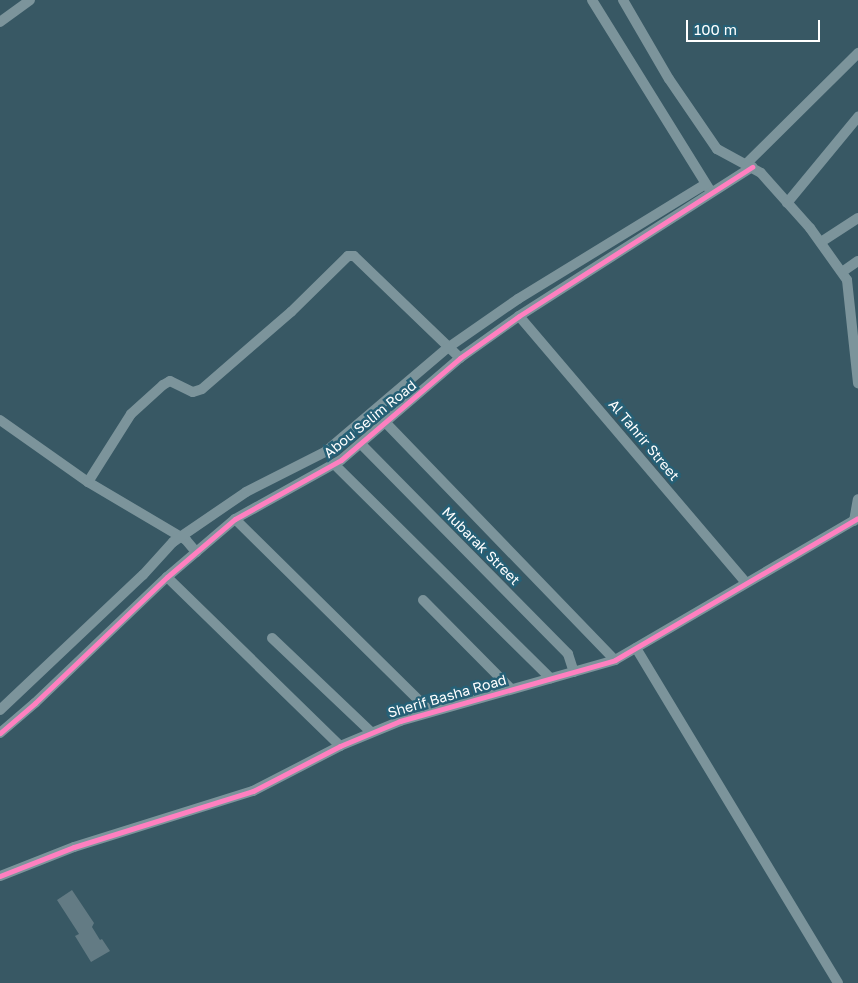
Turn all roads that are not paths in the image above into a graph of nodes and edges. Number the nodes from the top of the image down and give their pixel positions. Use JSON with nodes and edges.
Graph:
{"nodes":[{"id":1,"x":30,"y":0,"type":"edge"},
{"id":2,"x":592,"y":0,"type":"edge"},
{"id":3,"x":623,"y":0,"type":"edge"},
{"id":4,"x":0,"y":22,"type":"edge"},
{"id":5,"x":858,"y":53,"type":"edge"},
{"id":6,"x":858,"y":117,"type":"edge"},
{"id":7,"x":749,"y":166,"type":"junction"},
{"id":8,"x":706,"y":184,"type":"junction"},
{"id":9,"x":712,"y":194,"type":"junction"},
{"id":10,"x":788,"y":203,"type":"junction"},
{"id":11,"x":858,"y":218,"type":"edge"},
{"id":12,"x":821,"y":242,"type":"junction"},
{"id":13,"x":858,"y":261,"type":"edge"},
{"id":14,"x":842,"y":272,"type":"junction"},
{"id":15,"x":855,"y":306,"type":"edge"},
{"id":16,"x":519,"y":316,"type":"junction"},
{"id":17,"x":451,"y":346,"type":"junction"},
{"id":18,"x":857,"y":356,"type":"edge"},
{"id":19,"x":460,"y":358,"type":"junction"},
{"id":20,"x":858,"y":383,"type":"edge"},
{"id":21,"x":0,"y":420,"type":"edge"},
{"id":22,"x":386,"y":422,"type":"junction"},
{"id":23,"x":360,"y":444,"type":"junction"},
{"id":24,"x":334,"y":464,"type":"junction"},
{"id":25,"x":88,"y":482,"type":"junction"},
{"id":26,"x":858,"y":499,"type":"edge"},
{"id":27,"x":235,"y":519,"type":"junction"},
{"id":28,"x":856,"y":519,"type":"edge"},
{"id":29,"x":181,"y":538,"type":"junction"},
{"id":30,"x":196,"y":552,"type":"junction"},
{"id":31,"x":167,"y":577,"type":"junction"},
{"id":32,"x":746,"y":583,"type":"junction"},
{"id":33,"x":423,"y":600,"type":"dead end"},
{"id":34,"x":272,"y":638,"type":"dead end"},
{"id":35,"x":636,"y":648,"type":"junction"},
{"id":36,"x":615,"y":660,"type":"junction"},
{"id":37,"x":574,"y":672,"type":"junction"},
{"id":38,"x":551,"y":679,"type":"junction"},
{"id":39,"x":511,"y":689,"type":"junction"},
{"id":40,"x":0,"y":710,"type":"edge"},
{"id":41,"x":430,"y":711,"type":"junction"},
{"id":42,"x":371,"y":732,"type":"junction"},
{"id":43,"x":0,"y":733,"type":"edge"},
{"id":44,"x":340,"y":746,"type":"junction"},
{"id":45,"x":0,"y":876,"type":"edge"},
{"id":46,"x":838,"y":983,"type":"edge"}],
"edges":[{"from":1,"to":4,"type":"street"},
{"from":2,"to":8,"type":"street"},
{"from":3,"to":7,"type":"street"},
{"from":5,"to":7,"type":"street","name":"Abou Selim Road"},
{"from":6,"to":10,"type":"street"},
{"from":7,"to":9,"type":"street","name":"Abou Selim Road"},
{"from":7,"to":10,"type":"street"},
{"from":8,"to":9,"type":"street"},
{"from":8,"to":17,"type":"street","name":"Abou Selim Road"},
{"from":9,"to":16,"type":"street","name":"Abou Selim Road"},
{"from":10,"to":12,"type":"street"},
{"from":11,"to":12,"type":"street"},
{"from":12,"to":14,"type":"street"},
{"from":13,"to":14,"type":"street"},
{"from":14,"to":15,"type":"street"},
{"from":15,"to":18,"type":"street"},
{"from":16,"to":19,"type":"street","name":"Abou Selim Road"},
{"from":16,"to":32,"type":"street","name":"Al Tahrir Street"},
{"from":17,"to":19,"type":"street"},
{"from":17,"to":25,"type":"street"},
{"from":17,"to":29,"type":"street","name":"Abou Selim Road"},
{"from":18,"to":20,"type":"street"},
{"from":19,"to":22,"type":"street","name":"Abou Selim Road"},
{"from":21,"to":25,"type":"street"},
{"from":22,"to":23,"type":"street","name":"Abou Selim Road"},
{"from":22,"to":36,"type":"street"},
{"from":23,"to":24,"type":"street","name":"Abou Selim Road"},
{"from":23,"to":37,"type":"street","name":"Mubarak Street"},
{"from":24,"to":27,"type":"street","name":"Abou Selim Road"},
{"from":24,"to":38,"type":"street"},
{"from":25,"to":29,"type":"street"},
{"from":26,"to":28,"type":"street"},
{"from":27,"to":30,"type":"street","name":"Abou Selim Road"},
{"from":27,"to":41,"type":"street"},
{"from":28,"to":32,"type":"street","name":"Sherif Basha Road"},
{"from":29,"to":30,"type":"street"},
{"from":29,"to":40,"type":"street","name":"Abou Selim Road"},
{"from":30,"to":31,"type":"street","name":"Abou Selim Road"},
{"from":31,"to":43,"type":"street","name":"Abou Selim Road"},
{"from":31,"to":44,"type":"street"},
{"from":32,"to":35,"type":"street","name":"Sherif Basha Road"},
{"from":33,"to":39,"type":"street"},
{"from":34,"to":42,"type":"street"},
{"from":35,"to":36,"type":"street","name":"Sherif Basha Road"},
{"from":35,"to":46,"type":"street"},
{"from":36,"to":37,"type":"street","name":"Sherif Basha Road"},
{"from":37,"to":38,"type":"street","name":"Sherif Basha Road"},
{"from":38,"to":39,"type":"street","name":"Sherif Basha Road"},
{"from":39,"to":41,"type":"street","name":"Sherif Basha Road"},
{"from":41,"to":42,"type":"street","name":"Sherif Basha Road"},
{"from":42,"to":44,"type":"street","name":"Sherif Basha Road"},
{"from":44,"to":45,"type":"street","name":"Sherif Basha Road"}]}
